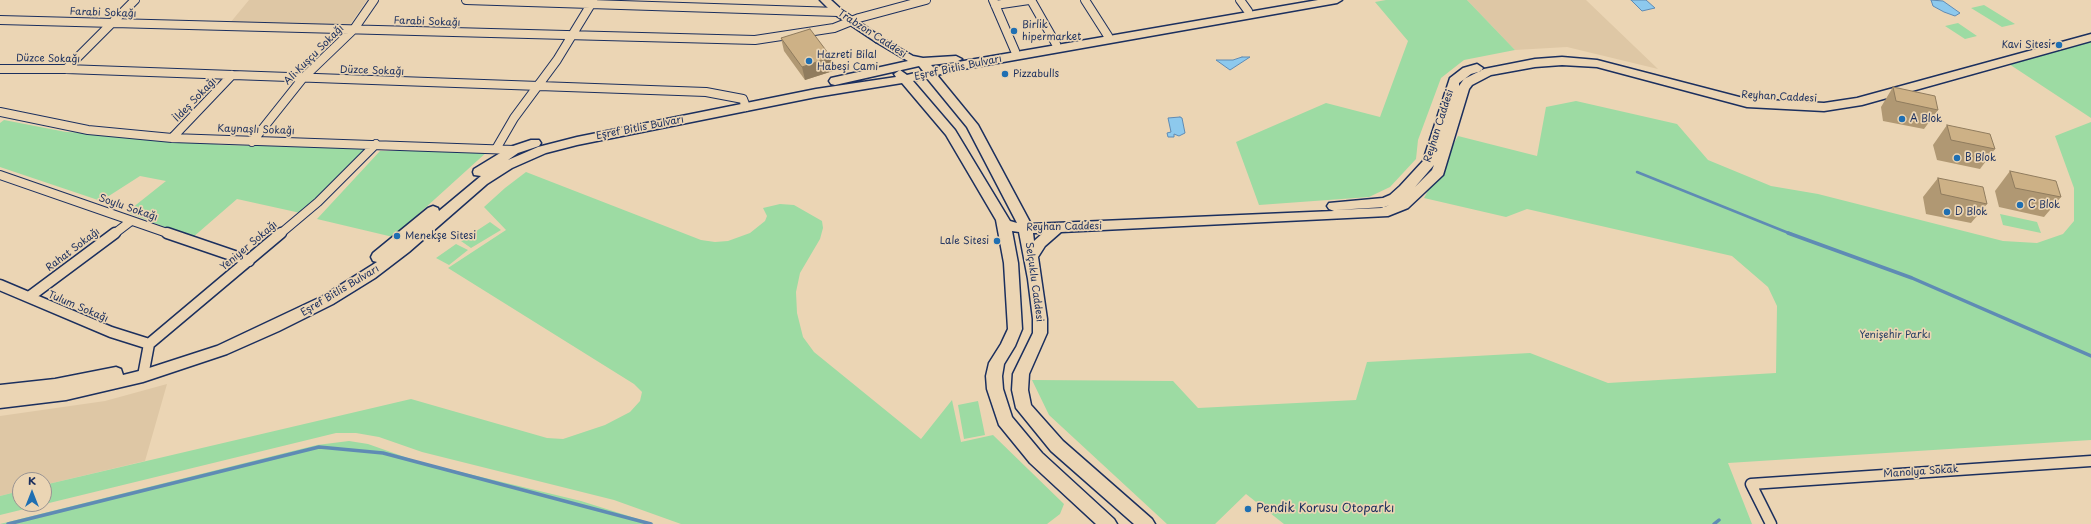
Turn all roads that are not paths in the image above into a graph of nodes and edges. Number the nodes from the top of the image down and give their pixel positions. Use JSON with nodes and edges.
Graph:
{"nodes":[{"id":1,"x":135,"y":0,"type":"edge"},
{"id":2,"x":374,"y":0,"type":"edge"},
{"id":3,"x":466,"y":0,"type":"edge"},
{"id":4,"x":825,"y":0,"type":"edge"},
{"id":5,"x":926,"y":0,"type":"edge"},
{"id":6,"x":1030,"y":0,"type":"edge"},
{"id":7,"x":1085,"y":0,"type":"edge"},
{"id":8,"x":1240,"y":0,"type":"edge"},
{"id":9,"x":1306,"y":0,"type":"edge"},
{"id":10,"x":1337,"y":0,"type":"edge"},
{"id":11,"x":592,"y":2,"type":"edge"},
{"id":12,"x":994,"y":2,"type":"edge"},
{"id":13,"x":1248,"y":10,"type":"junction"},
{"id":14,"x":838,"y":12,"type":"junction"},
{"id":15,"x":0,"y":20,"type":"edge"},
{"id":16,"x":851,"y":21,"type":"junction"},
{"id":17,"x":112,"y":24,"type":"junction"},
{"id":18,"x":2091,"y":28,"type":"edge"},
{"id":19,"x":354,"y":29,"type":"junction"},
{"id":20,"x":572,"y":36,"type":"junction"},
{"id":21,"x":1108,"y":36,"type":"junction"},
{"id":22,"x":2091,"y":37,"type":"edge"},
{"id":23,"x":880,"y":40,"type":"junction"},
{"id":24,"x":1056,"y":44,"type":"junction"},
{"id":25,"x":1015,"y":51,"type":"junction"},
{"id":26,"x":922,"y":62,"type":"junction"},
{"id":27,"x":1968,"y":66,"type":"junction"},
{"id":28,"x":949,"y":68,"type":"junction"},
{"id":29,"x":0,"y":69,"type":"edge"},
{"id":30,"x":66,"y":69,"type":"junction"},
{"id":31,"x":876,"y":73,"type":"junction"},
{"id":32,"x":903,"y":73,"type":"junction"},
{"id":33,"x":928,"y":73,"type":"junction"},
{"id":34,"x":232,"y":75,"type":"junction"},
{"id":35,"x":302,"y":78,"type":"junction"},
{"id":36,"x":537,"y":85,"type":"junction"},
{"id":37,"x":942,"y":88,"type":"junction"},
{"id":38,"x":1775,"y":102,"type":"junction"},
{"id":39,"x":745,"y":103,"type":"junction"},
{"id":40,"x":1,"y":114,"type":"edge"},
{"id":41,"x":172,"y":138,"type":"junction"},
{"id":42,"x":252,"y":142,"type":"junction"},
{"id":43,"x":376,"y":144,"type":"junction"},
{"id":44,"x":496,"y":149,"type":"junction"},
{"id":45,"x":514,"y":150,"type":"junction"},
{"id":46,"x":0,"y":175,"type":"edge"},
{"id":47,"x":131,"y":221,"type":"junction"},
{"id":48,"x":1024,"y":224,"type":"junction"},
{"id":49,"x":1004,"y":225,"type":"junction"},
{"id":50,"x":1058,"y":228,"type":"junction"},
{"id":51,"x":1031,"y":256,"type":"junction"},
{"id":52,"x":249,"y":261,"type":"junction"},
{"id":53,"x":0,"y":285,"type":"edge"},
{"id":54,"x":28,"y":297,"type":"junction"},
{"id":55,"x":149,"y":344,"type":"junction"},
{"id":56,"x":143,"y":371,"type":"junction"},
{"id":57,"x":0,"y":391,"type":"edge"},
{"id":58,"x":0,"y":402,"type":"edge"},
{"id":59,"x":2091,"y":461,"type":"edge"},
{"id":60,"x":1108,"y":524,"type":"edge"},
{"id":61,"x":1146,"y":524,"type":"edge"},
{"id":62,"x":1771,"y":524,"type":"edge"}],
"edges":[{"from":1,"to":17,"type":"street"},
{"from":2,"to":19,"type":"street","name":"Ali Kuşçu Sokağı"},
{"from":3,"to":11,"type":"street"},
{"from":4,"to":14,"type":"main road","name":"Trabzon Caddesi"},
{"from":5,"to":16,"type":"street","name":"Farabi Sokağı"},
{"from":6,"to":12,"type":"street"},
{"from":6,"to":24,"type":"street"},
{"from":7,"to":21,"type":"street"},
{"from":8,"to":13,"type":"street"},
{"from":9,"to":13,"type":"main road","name":"Eşref Bitlis Bulvarı"},
{"from":10,"to":28,"type":"main road","name":"Eşref Bitlis Bulvarı"},
{"from":11,"to":14,"type":"street"},
{"from":11,"to":20,"type":"street"},
{"from":12,"to":25,"type":"street"},
{"from":13,"to":21,"type":"main road","name":"Eşref Bitlis Bulvarı"},
{"from":14,"to":16,"type":"main road","name":"Trabzon Caddesi"},
{"from":15,"to":17,"type":"street","name":"Farabi Sokağı"},
{"from":16,"to":20,"type":"street","name":"Farabi Sokağı"},
{"from":16,"to":23,"type":"main road","name":"Trabzon Caddesi"},
{"from":17,"to":19,"type":"street","name":"Farabi Sokağı"},
{"from":17,"to":30,"type":"street"},
{"from":18,"to":27,"type":"main road","name":"Reyhan Caddesi"},
{"from":19,"to":20,"type":"street","name":"Farabi Sokağı"},
{"from":19,"to":35,"type":"street","name":"Ali Kuşçu Sokağı"},
{"from":20,"to":36,"type":"street"},
{"from":21,"to":24,"type":"main road","name":"Eşref Bitlis Bulvarı"},
{"from":22,"to":27,"type":"main road","name":"Reyhan Caddesi"},
{"from":23,"to":26,"type":"main road","name":"Trabzon Caddesi"},
{"from":23,"to":31,"type":"main road"},
{"from":23,"to":32,"type":"main road","name":"Selçuklu Caddesi"},
{"from":24,"to":25,"type":"main road","name":"Eşref Bitlis Bulvarı"},
{"from":25,"to":26,"type":"main road","name":"Eşref Bitlis Bulvarı"},
{"from":26,"to":32,"type":"main road","name":"Eşref Bitlis Bulvarı"},
{"from":26,"to":33,"type":"main road","name":"Selçuklu Caddesi"},
{"from":27,"to":38,"type":"main road","name":"Reyhan Caddesi"},
{"from":28,"to":33,"type":"main road","name":"Eşref Bitlis Bulvarı"},
{"from":28,"to":37,"type":"main road"},
{"from":29,"to":30,"type":"street","name":"Düzce Sokağı"},
{"from":30,"to":34,"type":"street","name":"Düzce Sokağı"},
{"from":31,"to":32,"type":"main road","name":"Eşref Bitlis Bulvarı"},
{"from":31,"to":39,"type":"main road","name":"Eşref Bitlis Bulvarı"},
{"from":32,"to":33,"type":"main road","name":"Eşref Bitlis Bulvarı"},
{"from":32,"to":39,"type":"main road","name":"Eşref Bitlis Bulvarı"},
{"from":32,"to":49,"type":"main road","name":"Selçuklu Caddesi"},
{"from":33,"to":37,"type":"main road","name":"Selçuklu Caddesi"},
{"from":34,"to":35,"type":"street","name":"Düzce Sokağı"},
{"from":34,"to":41,"type":"street","name":"İldeş Sokağı"},
{"from":35,"to":36,"type":"street","name":"Düzce Sokağı"},
{"from":35,"to":42,"type":"street","name":"Ali Kuşçu Sokağı"},
{"from":36,"to":39,"type":"street","name":"Düzce Sokağı"},
{"from":36,"to":44,"type":"street"},
{"from":37,"to":48,"type":"main road","name":"Selçuklu Caddesi"},
{"from":38,"to":48,"type":"main road","name":"Reyhan Caddesi"},
{"from":38,"to":50,"type":"main road","name":"Reyhan Caddesi"},
{"from":39,"to":45,"type":"main road","name":"Eşref Bitlis Bulvarı"},
{"from":39,"to":56,"type":"main road","name":"Eşref Bitlis Bulvarı"},
{"from":40,"to":41,"type":"street","name":"Kaynaşlı Sokağı"},
{"from":41,"to":42,"type":"street","name":"Kaynaşlı Sokağı"},
{"from":42,"to":43,"type":"street","name":"Kaynaşlı Sokağı"},
{"from":43,"to":44,"type":"street","name":"Kaynaşlı Sokağı"},
{"from":43,"to":52,"type":"street","name":"Yeniyer Sokağı"},
{"from":44,"to":45,"type":"street","name":"Kaynaşlı Sokağı"},
{"from":45,"to":56,"type":"main road","name":"Eşref Bitlis Bulvarı"},
{"from":46,"to":47,"type":"street","name":"Soylu Sokağı"},
{"from":47,"to":52,"type":"street","name":"Soylu Sokağı"},
{"from":47,"to":54,"type":"street","name":"Rahat Sokağı"},
{"from":48,"to":49,"type":"main road","name":"Reyhan Caddesi"},
{"from":48,"to":50,"type":"main road","name":"Reyhan Caddesi"},
{"from":48,"to":51,"type":"main road","name":"Selçuklu Caddesi"},
{"from":49,"to":60,"type":"main road","name":"Selçuklu Caddesi"},
{"from":50,"to":51,"type":"main road"},
{"from":51,"to":61,"type":"main road","name":"Selçuklu Caddesi"},
{"from":52,"to":55,"type":"street","name":"Yeniyer Sokağı"},
{"from":53,"to":54,"type":"street","name":"Tulum Sokağı"},
{"from":54,"to":55,"type":"street","name":"Tulum Sokağı"},
{"from":55,"to":56,"type":"street"},
{"from":56,"to":57,"type":"main road","name":"Eşref Bitlis Bulvarı"},
{"from":56,"to":58,"type":"main road","name":"Eşref Bitlis Bulvarı"},
{"from":59,"to":62,"type":"street","name":"Manolya Sokak"}]}
